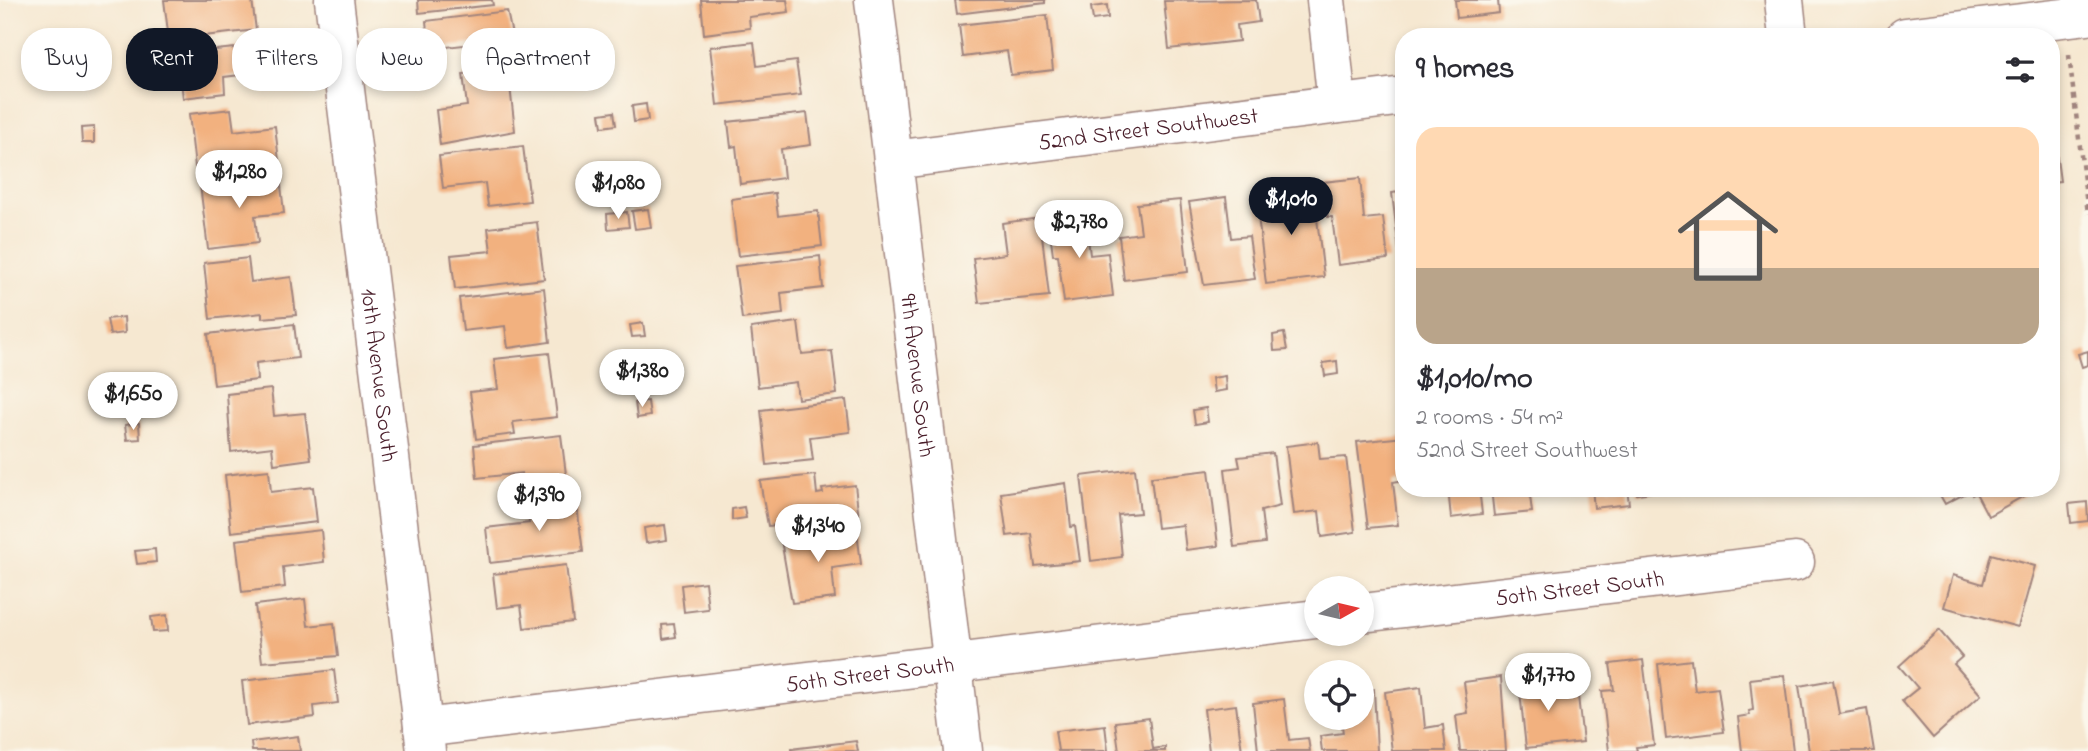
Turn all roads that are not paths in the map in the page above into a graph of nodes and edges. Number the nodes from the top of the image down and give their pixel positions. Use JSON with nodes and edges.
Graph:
{"nodes":[{"id":1,"x":334,"y":0,"type":"edge"},
{"id":2,"x":874,"y":0,"type":"edge"},
{"id":3,"x":1326,"y":0,"type":"edge"},
{"id":4,"x":1784,"y":0,"type":"edge"},
{"id":5,"x":2076,"y":17,"type":"edge"},
{"id":6,"x":1787,"y":28,"type":"edge"},
{"id":7,"x":1982,"y":28,"type":"edge"},
{"id":8,"x":1395,"y":97,"type":"edge"},
{"id":9,"x":1337,"y":104,"type":"junction"},
{"id":10,"x":892,"y":160,"type":"junction"},
{"id":11,"x":1795,"y":562,"type":"dead end"},
{"id":12,"x":1374,"y":612,"type":"edge"},
{"id":13,"x":1304,"y":620,"type":"edge"},
{"id":14,"x":952,"y":662,"type":"junction"},
{"id":15,"x":425,"y":740,"type":"edge"},
{"id":16,"x":963,"y":751,"type":"edge"}],
"edges":[{"from":1,"to":15,"type":"street","name":"10th Avenue South"},
{"from":2,"to":10,"type":"street","name":"9th Avenue South"},
{"from":3,"to":9,"type":"street"},
{"from":4,"to":6,"type":"street"},
{"from":5,"to":7,"type":"street"},
{"from":8,"to":9,"type":"street","name":"52nd Street Southwest"},
{"from":9,"to":10,"type":"street","name":"52nd Street Southwest"},
{"from":10,"to":14,"type":"street","name":"9th Avenue South"},
{"from":11,"to":12,"type":"street","name":"50th Street South"},
{"from":13,"to":14,"type":"street","name":"50th Street South"},
{"from":14,"to":15,"type":"street","name":"50th Street South"},
{"from":14,"to":16,"type":"street","name":"9th Avenue South"}]}
